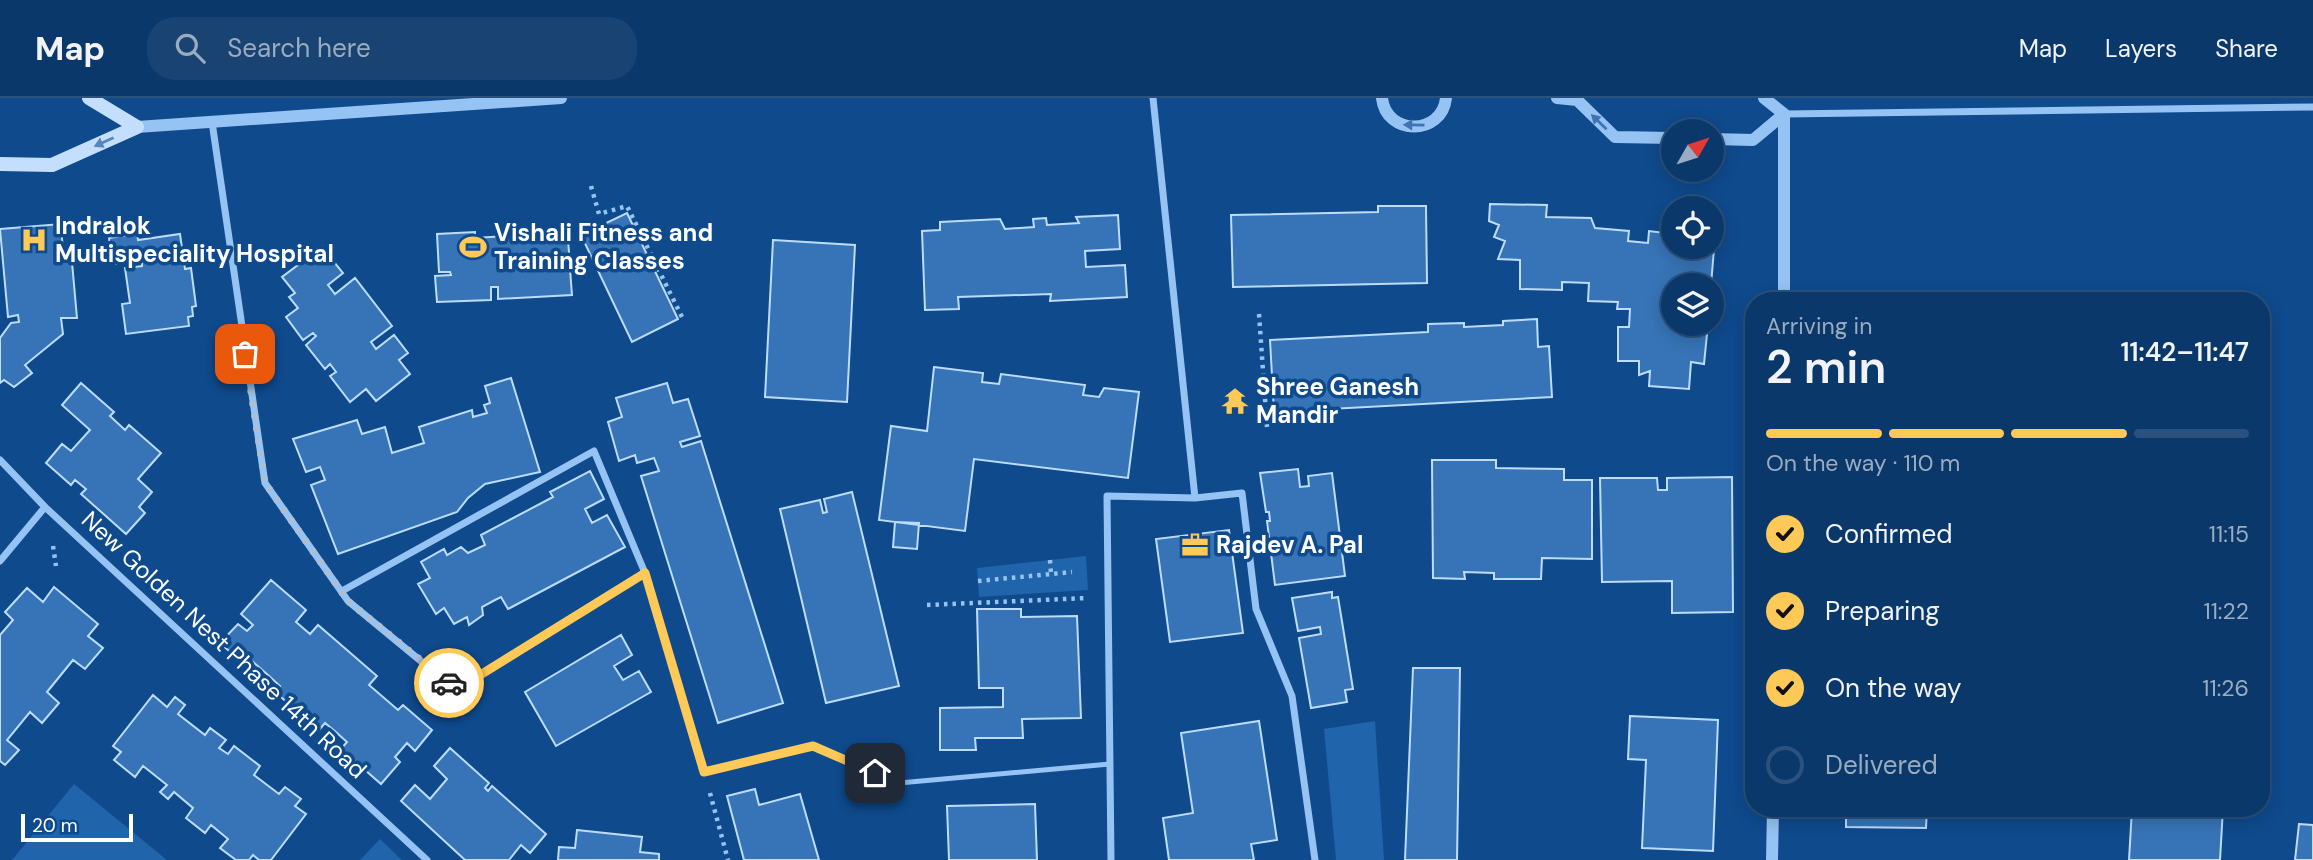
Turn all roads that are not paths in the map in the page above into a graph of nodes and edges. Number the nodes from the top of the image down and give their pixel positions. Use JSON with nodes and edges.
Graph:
{"nodes":[{"id":1,"x":561,"y":98,"type":"edge"},
{"id":2,"x":1153,"y":98,"type":"edge"},
{"id":3,"x":1382,"y":98,"type":"edge"},
{"id":4,"x":1446,"y":98,"type":"edge"},
{"id":5,"x":1558,"y":98,"type":"edge"},
{"id":6,"x":1764,"y":98,"type":"edge"},
{"id":7,"x":90,"y":99,"type":"edge"},
{"id":8,"x":1579,"y":99,"type":"edge"},
{"id":9,"x":2313,"y":107,"type":"edge"},
{"id":10,"x":1784,"y":114,"type":"junction"},
{"id":11,"x":212,"y":121,"type":"junction"},
{"id":12,"x":137,"y":127,"type":"junction"},
{"id":13,"x":1661,"y":138,"type":"edge"},
{"id":14,"x":1724,"y":139,"type":"edge"},
{"id":15,"x":0,"y":164,"type":"edge"},
{"id":16,"x":1784,"y":292,"type":"edge"},
{"id":17,"x":0,"y":460,"type":"edge"},
{"id":18,"x":1195,"y":498,"type":"junction"},
{"id":19,"x":45,"y":507,"type":"junction"},
{"id":20,"x":0,"y":561,"type":"edge"},
{"id":21,"x":645,"y":573,"type":"junction"},
{"id":22,"x":342,"y":591,"type":"junction"},
{"id":23,"x":691,"y":728,"type":"joint"},
{"id":24,"x":1110,"y":764,"type":"junction"},
{"id":25,"x":1773,"y":817,"type":"edge"},
{"id":26,"x":427,"y":860,"type":"edge"},
{"id":27,"x":1111,"y":860,"type":"edge"},
{"id":28,"x":1315,"y":860,"type":"edge"},
{"id":29,"x":1772,"y":860,"type":"edge"}],
"edges":[{"from":1,"to":11,"type":"street"},
{"from":2,"to":18,"type":"street"},
{"from":4,"to":3,"type":"street","one_way":true},
{"from":5,"to":8,"type":"street"},
{"from":6,"to":10,"type":"street"},
{"from":7,"to":12,"type":"main road"},
{"from":13,"to":8,"type":"street","one_way":true},
{"from":9,"to":10,"type":"street"},
{"from":10,"to":14,"type":"street"},
{"from":10,"to":16,"type":"street"},
{"from":11,"to":12,"type":"street"},
{"from":11,"to":22,"type":"street"},
{"from":12,"to":15,"type":"main road","one_way":true},
{"from":17,"to":19,"type":"street"},
{"from":18,"to":24,"type":"street"},
{"from":18,"to":28,"type":"street"},
{"from":19,"to":20,"type":"street","name":"New Golden Nest Phase 14th Road"},
{"from":19,"to":26,"type":"street","name":"New Golden Nest Phase 14th Road"},
{"from":21,"to":22,"type":"street"},
{"from":21,"to":22,"type":"street"},
{"from":21,"to":23,"type":"street"},
{"from":23,"to":24,"type":"lane"},
{"from":24,"to":27,"type":"street"},
{"from":25,"to":29,"type":"street"}]}
